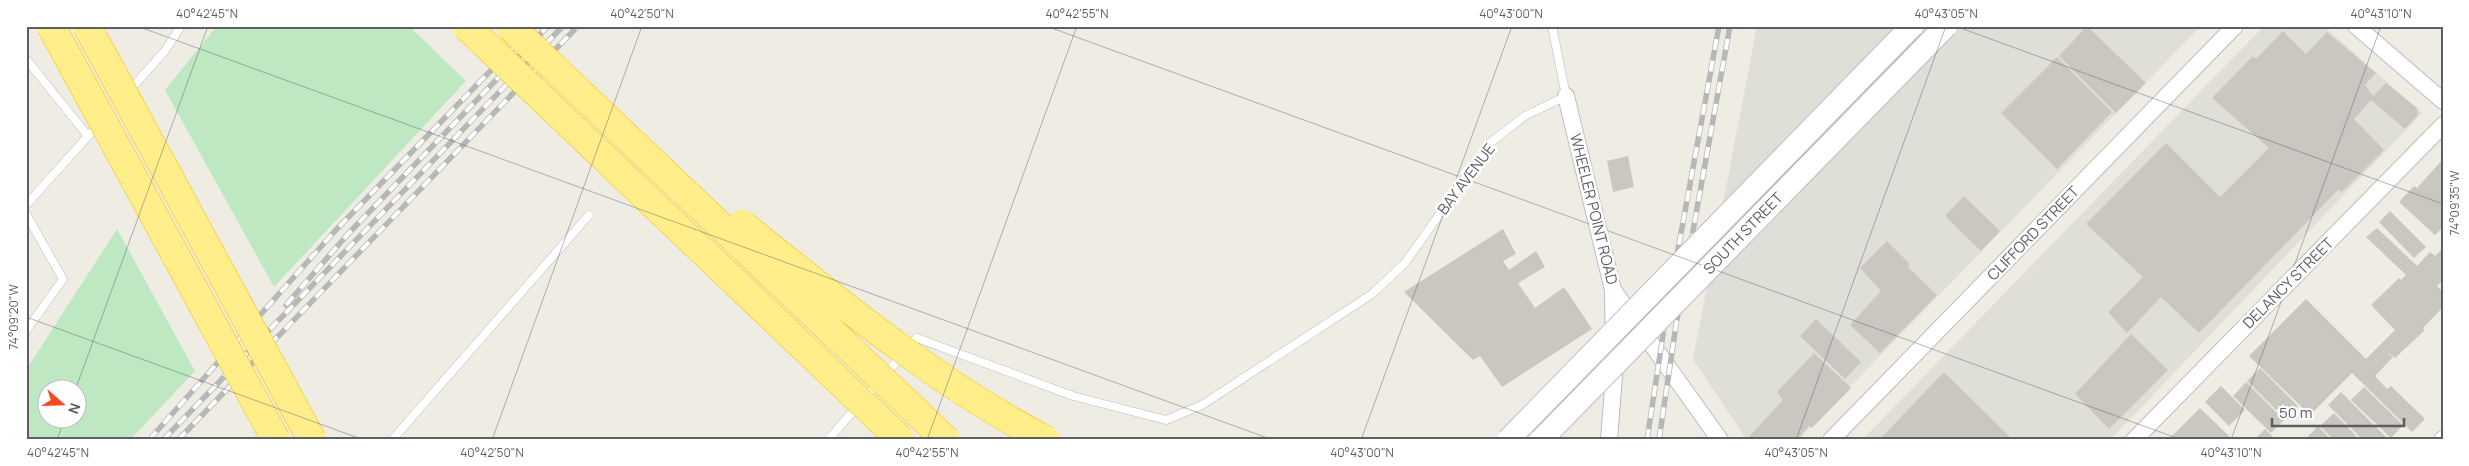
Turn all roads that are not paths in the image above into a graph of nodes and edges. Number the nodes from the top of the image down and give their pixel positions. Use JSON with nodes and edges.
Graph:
{"nodes":[{"id":1,"x":51,"y":26,"type":"edge"},
{"id":2,"x":87,"y":26,"type":"edge"},
{"id":3,"x":181,"y":26,"type":"edge"},
{"id":4,"x":466,"y":26,"type":"edge"},
{"id":5,"x":510,"y":26,"type":"edge"},
{"id":6,"x":1552,"y":26,"type":"edge"},
{"id":7,"x":1912,"y":26,"type":"edge"},
{"id":8,"x":1946,"y":26,"type":"edge"},
{"id":9,"x":2235,"y":26,"type":"edge"},
{"id":10,"x":2356,"y":26,"type":"edge"},
{"id":11,"x":26,"y":59,"type":"edge"},
{"id":12,"x":1566,"y":96,"type":"junction"},
{"id":13,"x":120,"y":101,"type":"dead end"},
{"id":14,"x":2443,"y":101,"type":"edge"},
{"id":15,"x":596,"y":108,"type":"junction"},
{"id":16,"x":107,"y":115,"type":"dead end"},
{"id":17,"x":2443,"y":125,"type":"edge"},
{"id":18,"x":88,"y":136,"type":"junction"},
{"id":19,"x":26,"y":205,"type":"edge"},
{"id":20,"x":26,"y":214,"type":"edge"},
{"id":21,"x":589,"y":215,"type":"dead end"},
{"id":22,"x":1613,"y":290,"type":"junction"},
{"id":23,"x":26,"y":331,"type":"edge"},
{"id":24,"x":276,"y":440,"type":"edge"},
{"id":25,"x":312,"y":440,"type":"edge"},
{"id":26,"x":392,"y":440,"type":"edge"},
{"id":27,"x":828,"y":440,"type":"edge"},
{"id":28,"x":901,"y":440,"type":"edge"},
{"id":29,"x":946,"y":440,"type":"edge"},
{"id":30,"x":1046,"y":440,"type":"edge"},
{"id":31,"x":1508,"y":440,"type":"edge"},
{"id":32,"x":1541,"y":440,"type":"edge"},
{"id":33,"x":1609,"y":440,"type":"edge"},
{"id":34,"x":1720,"y":440,"type":"edge"},
{"id":35,"x":1831,"y":440,"type":"edge"},
{"id":36,"x":2134,"y":440,"type":"edge"}],
"edges":[{"from":1,"to":24,"type":"highway","bridge":true},
{"from":2,"to":25,"type":"highway","bridge":true},
{"from":3,"to":13,"type":"lane"},
{"from":4,"to":28,"type":"highway","bridge":true},
{"from":5,"to":15,"type":"highway","bridge":true},
{"from":6,"to":12,"type":"lane"},
{"from":7,"to":31,"type":"main road","name":"SOUTH STREET","bridge":true},
{"from":8,"to":32,"type":"main road","name":"SOUTH STREET","bridge":true},
{"from":9,"to":35,"type":"street","name":"CLIFFORD STREET"},
{"from":10,"to":14,"type":"street"},
{"from":11,"to":18,"type":"lane"},
{"from":12,"to":22,"type":"street","name":"WHEELER POINT ROAD"},
{"from":12,"to":27,"type":"lane","name":"BAY AVENUE"},
{"from":15,"to":29,"type":"highway","bridge":true},
{"from":15,"to":30,"type":"highway","bridge":true},
{"from":16,"to":18,"type":"lane"},
{"from":17,"to":36,"type":"street","name":"DELANCY STREET"},
{"from":18,"to":19,"type":"lane"},
{"from":20,"to":23,"type":"lane"},
{"from":21,"to":26,"type":"lane"},
{"from":22,"to":33,"type":"street"},
{"from":22,"to":34,"type":"street","name":"WHEELER POINT ROAD"}]}
